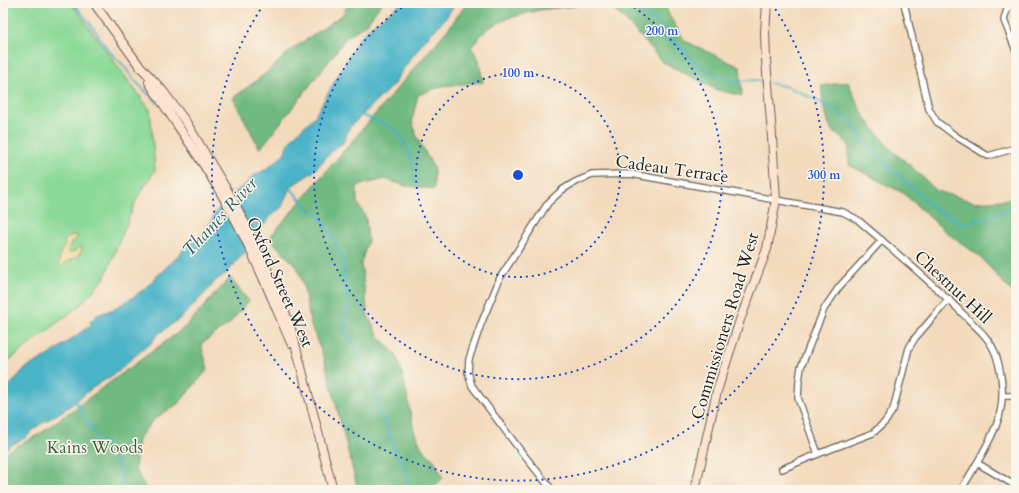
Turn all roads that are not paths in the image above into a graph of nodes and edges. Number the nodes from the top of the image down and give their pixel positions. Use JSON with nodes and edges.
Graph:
{"nodes":[{"id":1,"x":94,"y":3,"type":"edge"},
{"id":2,"x":767,"y":3,"type":"edge"},
{"id":3,"x":904,"y":3,"type":"edge"},
{"id":4,"x":1014,"y":3,"type":"edge"},
{"id":5,"x":1016,"y":51,"type":"edge"},
{"id":6,"x":1016,"y":148,"type":"edge"},
{"id":7,"x":776,"y":200,"type":"junction"},
{"id":8,"x":882,"y":240,"type":"junction"},
{"id":9,"x":949,"y":299,"type":"junction"},
{"id":10,"x":1003,"y":396,"type":"junction"},
{"id":11,"x":1016,"y":396,"type":"edge"},
{"id":12,"x":818,"y":454,"type":"junction"},
{"id":13,"x":977,"y":463,"type":"junction"},
{"id":14,"x":782,"y":469,"type":"dead end"},
{"id":15,"x":1016,"y":486,"type":"edge"},
{"id":16,"x":333,"y":490,"type":"edge"},
{"id":17,"x":552,"y":490,"type":"edge"},
{"id":18,"x":695,"y":490,"type":"edge"},
{"id":19,"x":961,"y":490,"type":"edge"}],
"edges":[{"from":1,"to":16,"type":"main road","name":"Oxford Street West"},
{"from":2,"to":7,"type":"main road","name":"Commissioners Road West"},
{"from":3,"to":6,"type":"street"},
{"from":4,"to":5,"type":"street"},
{"from":7,"to":8,"type":"street","name":"Chestnut Hill"},
{"from":7,"to":17,"type":"street","name":"Cadeau Terrace"},
{"from":7,"to":18,"type":"main road","name":"Commissioners Road West"},
{"from":8,"to":9,"type":"street","name":"Chestnut Hill"},
{"from":8,"to":12,"type":"street"},
{"from":9,"to":10,"type":"street","name":"Chestnut Hill"},
{"from":9,"to":12,"type":"street"},
{"from":10,"to":11,"type":"street"},
{"from":10,"to":13,"type":"street","name":"Chestnut Hill"},
{"from":12,"to":14,"type":"street"},
{"from":13,"to":15,"type":"street"},
{"from":13,"to":19,"type":"street","name":"Chestnut Hill"}]}
